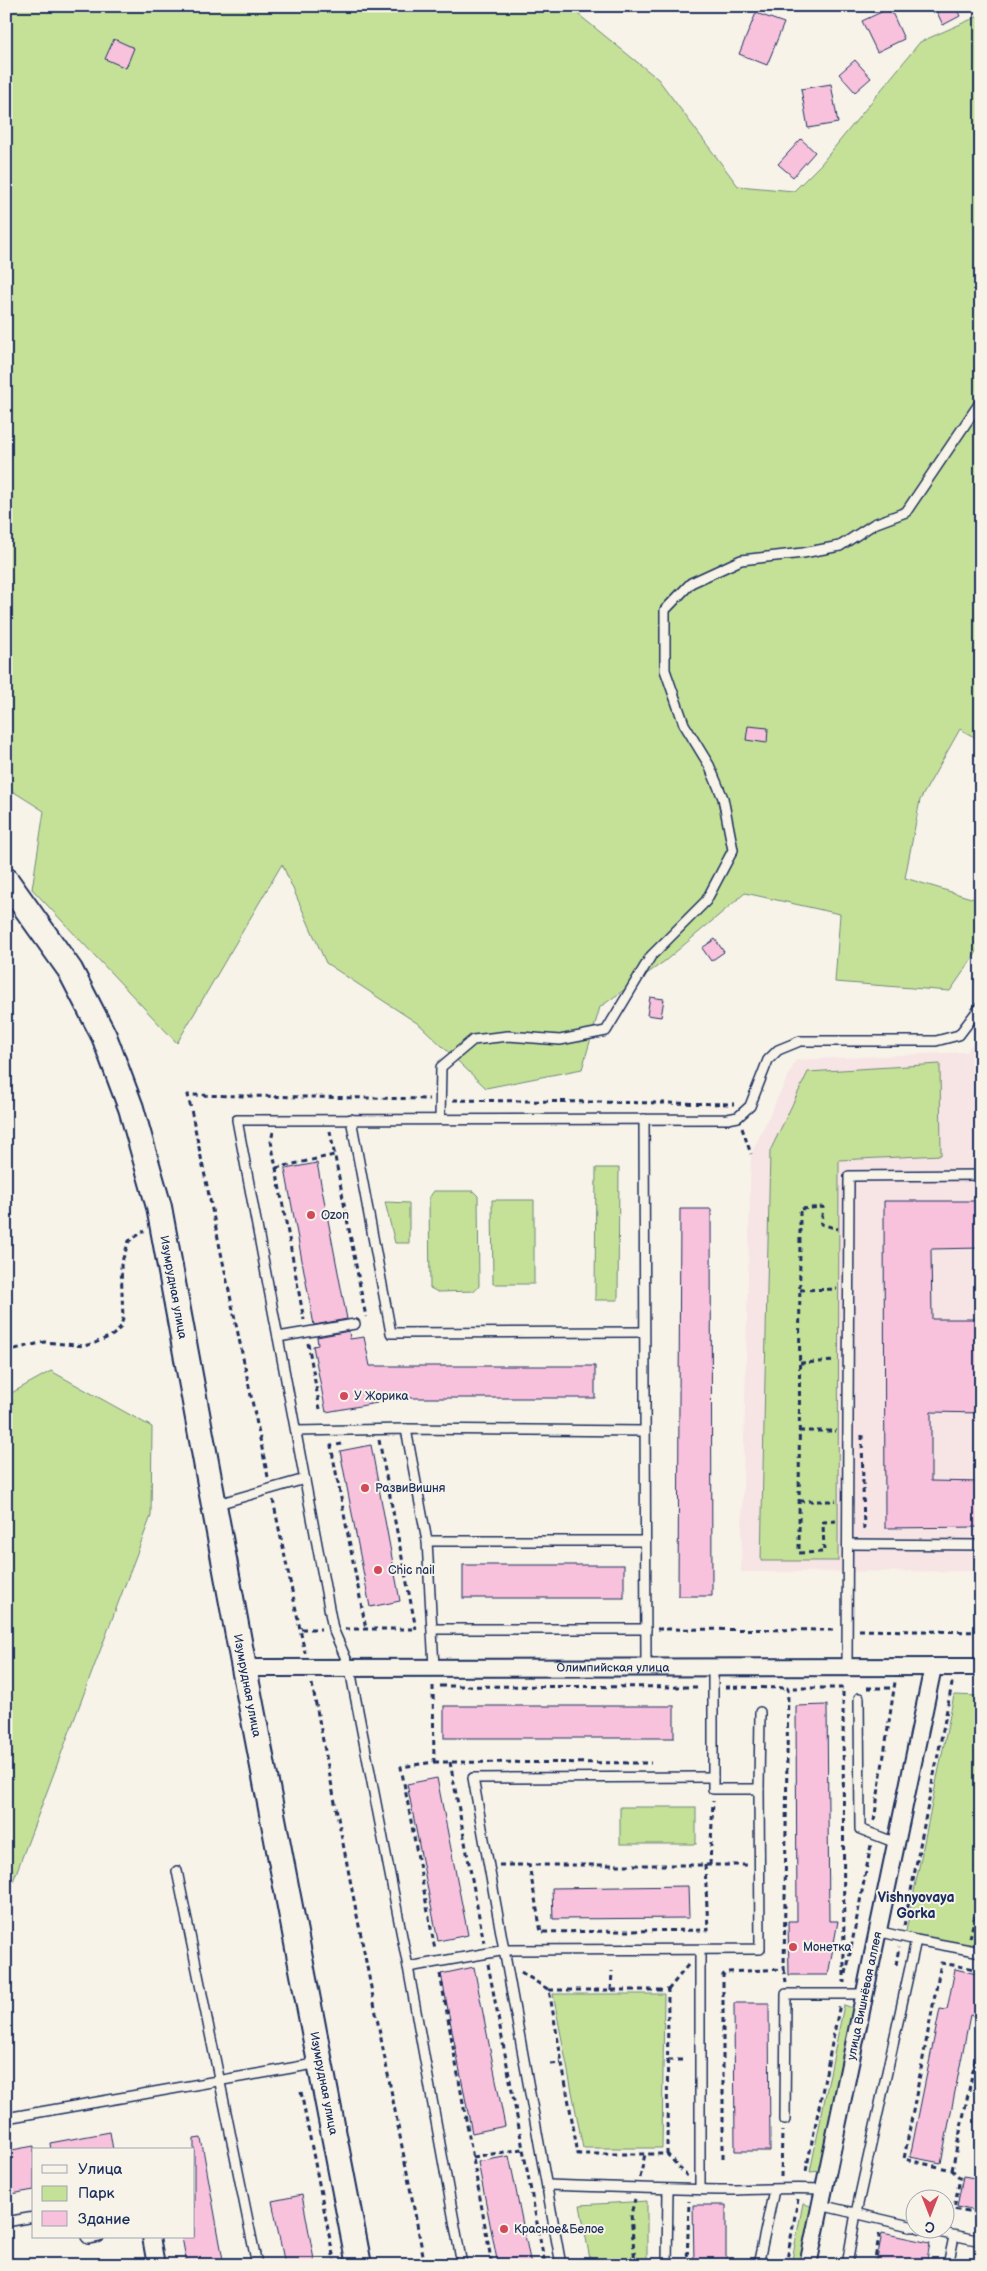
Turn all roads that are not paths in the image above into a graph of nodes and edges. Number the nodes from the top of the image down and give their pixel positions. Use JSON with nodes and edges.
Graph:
{"nodes":[{"id":1,"x":981,"y":401,"type":"edge"},
{"id":2,"x":6,"y":880,"type":"edge"},
{"id":3,"x":981,"y":1006,"type":"edge"},
{"id":4,"x":351,"y":1119,"type":"junction"},
{"id":5,"x":440,"y":1119,"type":"junction"},
{"id":6,"x":644,"y":1119,"type":"junction"},
{"id":7,"x":981,"y":1175,"type":"edge"},
{"id":8,"x":355,"y":1324,"type":"dead end"},
{"id":9,"x":644,"y":1332,"type":"junction"},
{"id":10,"x":278,"y":1337,"type":"junction"},
{"id":11,"x":406,"y":1429,"type":"junction"},
{"id":12,"x":644,"y":1430,"type":"junction"},
{"id":13,"x":296,"y":1431,"type":"junction"},
{"id":14,"x":305,"y":1480,"type":"junction"},
{"id":15,"x":214,"y":1505,"type":"junction"},
{"id":16,"x":427,"y":1541,"type":"junction"},
{"id":17,"x":644,"y":1541,"type":"junction"},
{"id":18,"x":848,"y":1544,"type":"junction"},
{"id":19,"x":981,"y":1544,"type":"edge"},
{"id":20,"x":432,"y":1628,"type":"junction"},
{"id":21,"x":646,"y":1628,"type":"junction"},
{"id":22,"x":848,"y":1666,"type":"junction"},
{"id":23,"x":434,"y":1667,"type":"junction"},
{"id":24,"x":646,"y":1667,"type":"junction"},
{"id":25,"x":713,"y":1667,"type":"junction"},
{"id":26,"x":933,"y":1667,"type":"junction"},
{"id":27,"x":981,"y":1667,"type":"edge"},
{"id":28,"x":244,"y":1668,"type":"junction"},
{"id":29,"x":350,"y":1668,"type":"junction"},
{"id":30,"x":859,"y":1693,"type":"road end"},
{"id":31,"x":760,"y":1712,"type":"dead end"},
{"id":32,"x":713,"y":1777,"type":"junction"},
{"id":33,"x":759,"y":1789,"type":"junction"},
{"id":34,"x":896,"y":1843,"type":"junction"},
{"id":35,"x":177,"y":1871,"type":"dead end"},
{"id":36,"x":877,"y":1931,"type":"junction"},
{"id":37,"x":916,"y":1940,"type":"junction"},
{"id":38,"x":506,"y":1950,"type":"junction"},
{"id":39,"x":700,"y":1950,"type":"junction"},
{"id":40,"x":981,"y":1952,"type":"edge"},
{"id":41,"x":408,"y":1967,"type":"junction"},
{"id":42,"x":864,"y":1994,"type":"junction"},
{"id":43,"x":320,"y":2063,"type":"junction"},
{"id":44,"x":220,"y":2080,"type":"junction"},
{"id":45,"x":6,"y":2118,"type":"edge"},
{"id":46,"x":784,"y":2121,"type":"road end"},
{"id":47,"x":548,"y":2186,"type":"junction"},
{"id":48,"x":668,"y":2189,"type":"junction"},
{"id":49,"x":700,"y":2189,"type":"junction"},
{"id":50,"x":823,"y":2189,"type":"junction"},
{"id":51,"x":773,"y":2192,"type":"junction"},
{"id":52,"x":820,"y":2206,"type":"junction"},
{"id":53,"x":856,"y":2213,"type":"junction"},
{"id":54,"x":32,"y":2216,"type":"edge"},
{"id":55,"x":6,"y":2222,"type":"edge"},
{"id":56,"x":904,"y":2225,"type":"edge"},
{"id":57,"x":954,"y":2237,"type":"edge"},
{"id":58,"x":151,"y":2238,"type":"edge"},
{"id":59,"x":954,"y":2238,"type":"edge"},
{"id":60,"x":981,"y":2242,"type":"edge"},
{"id":61,"x":156,"y":2265,"type":"edge"},
{"id":62,"x":257,"y":2265,"type":"edge"},
{"id":63,"x":358,"y":2265,"type":"edge"},
{"id":64,"x":462,"y":2265,"type":"edge"},
{"id":65,"x":561,"y":2265,"type":"edge"},
{"id":66,"x":667,"y":2265,"type":"edge"},
{"id":67,"x":758,"y":2265,"type":"edge"},
{"id":68,"x":808,"y":2265,"type":"edge"},
{"id":69,"x":848,"y":2265,"type":"edge"},
{"id":70,"x":948,"y":2265,"type":"edge"}],
"edges":[{"from":1,"to":5,"type":"lane"},
{"from":2,"to":15,"type":"street","name":"Изумрудная улица"},
{"from":3,"to":6,"type":"lane"},
{"from":4,"to":5,"type":"lane"},
{"from":4,"to":9,"type":"lane"},
{"from":4,"to":10,"type":"lane"},
{"from":5,"to":6,"type":"lane"},
{"from":6,"to":9,"type":"lane"},
{"from":7,"to":18,"type":"lane"},
{"from":8,"to":10,"type":"lane"},
{"from":9,"to":12,"type":"lane"},
{"from":10,"to":13,"type":"lane"},
{"from":11,"to":12,"type":"lane"},
{"from":11,"to":13,"type":"lane"},
{"from":11,"to":16,"type":"lane"},
{"from":12,"to":17,"type":"lane"},
{"from":13,"to":14,"type":"lane"},
{"from":14,"to":15,"type":"lane"},
{"from":14,"to":29,"type":"lane"},
{"from":15,"to":28,"type":"street","name":"Изумрудная улица"},
{"from":16,"to":17,"type":"lane"},
{"from":16,"to":20,"type":"lane"},
{"from":17,"to":21,"type":"lane"},
{"from":18,"to":19,"type":"lane"},
{"from":18,"to":22,"type":"lane"},
{"from":20,"to":21,"type":"lane"},
{"from":20,"to":23,"type":"lane"},
{"from":21,"to":24,"type":"lane"},
{"from":22,"to":25,"type":"street","name":"Олимпийская улица"},
{"from":22,"to":26,"type":"street","name":"Олимпийская улица"},
{"from":23,"to":24,"type":"street","name":"Олимпийская улица"},
{"from":23,"to":29,"type":"street","name":"Олимпийская улица"},
{"from":24,"to":25,"type":"street","name":"Олимпийская улица"},
{"from":25,"to":32,"type":"lane"},
{"from":26,"to":27,"type":"street","name":"Олимпийская улица"},
{"from":26,"to":34,"type":"street","name":"улица Вишнёвая аллея"},
{"from":28,"to":29,"type":"street","name":"Олимпийская улица"},
{"from":28,"to":43,"type":"street","name":"Изумрудная улица"},
{"from":29,"to":41,"type":"lane"},
{"from":30,"to":34,"type":"lane"},
{"from":31,"to":33,"type":"lane"},
{"from":32,"to":33,"type":"lane"},
{"from":32,"to":38,"type":"lane"},
{"from":33,"to":39,"type":"lane"},
{"from":34,"to":36,"type":"street","name":"улица Вишнёвая аллея"},
{"from":35,"to":44,"type":"lane"},
{"from":36,"to":37,"type":"lane"},
{"from":36,"to":42,"type":"street","name":"улица Вишнёвая аллея"},
{"from":37,"to":40,"type":"lane"},
{"from":37,"to":53,"type":"lane"},
{"from":38,"to":39,"type":"lane"},
{"from":38,"to":41,"type":"lane"},
{"from":38,"to":47,"type":"lane"},
{"from":39,"to":49,"type":"lane"},
{"from":41,"to":64,"type":"lane"},
{"from":42,"to":46,"type":"lane"},
{"from":42,"to":50,"type":"street","name":"улица Вишнёвая аллея"},
{"from":43,"to":44,"type":"lane"},
{"from":43,"to":63,"type":"street","name":"Изумрудная улица"},
{"from":44,"to":45,"type":"lane"},
{"from":44,"to":62,"type":"lane"},
{"from":47,"to":48,"type":"lane"},
{"from":47,"to":65,"type":"lane"},
{"from":48,"to":49,"type":"lane"},
{"from":48,"to":66,"type":"lane"},
{"from":49,"to":51,"type":"lane"},
{"from":50,"to":51,"type":"lane"},
{"from":50,"to":52,"type":"street","name":"улица Вишнёвая аллея"},
{"from":51,"to":67,"type":"lane"},
{"from":52,"to":53,"type":"lane"},
{"from":52,"to":68,"type":"street","name":"улица Вишнёвая аллея"},
{"from":53,"to":56,"type":"lane"},
{"from":53,"to":69,"type":"lane"},
{"from":54,"to":55,"type":"lane"},
{"from":57,"to":60,"type":"lane"},
{"from":58,"to":61,"type":"street"},
{"from":59,"to":70,"type":"lane"}]}
